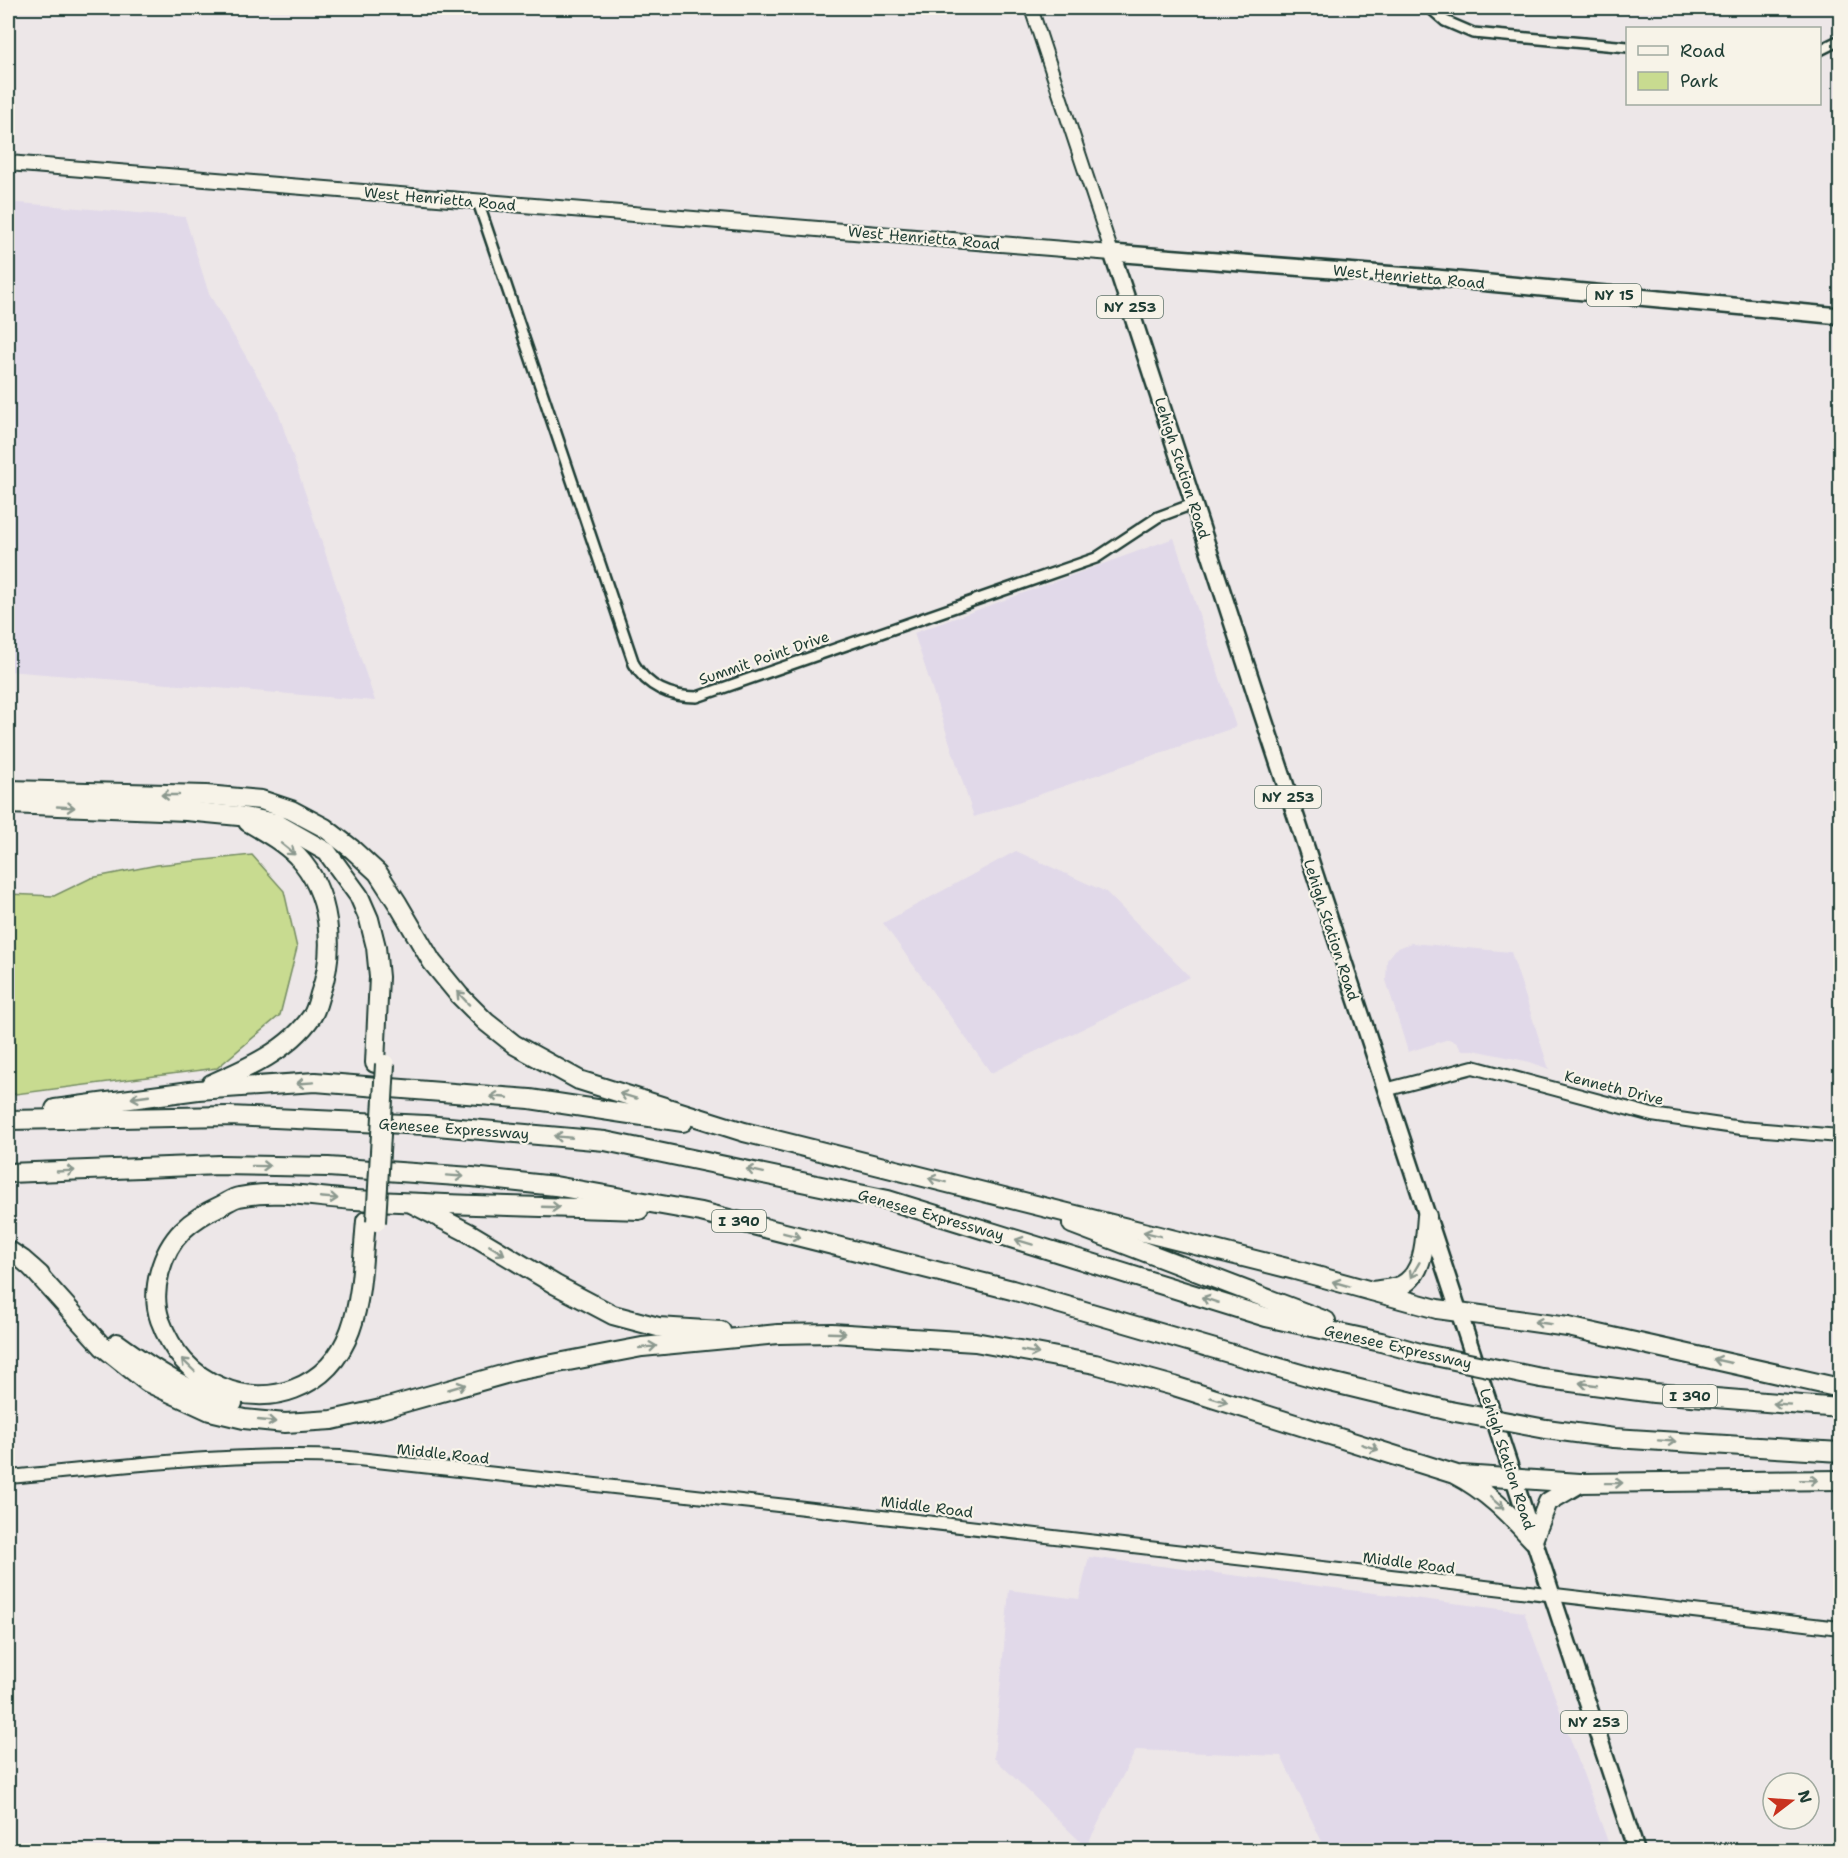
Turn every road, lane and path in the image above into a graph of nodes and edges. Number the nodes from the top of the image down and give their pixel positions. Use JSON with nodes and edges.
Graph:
{"nodes":[{"id":1,"x":1031,"y":8,"type":"edge"},
{"id":2,"x":1430,"y":8,"type":"edge"},
{"id":3,"x":1840,"y":40,"type":"edge"},
{"id":4,"x":1626,"y":47,"type":"edge"},
{"id":5,"x":1821,"y":50,"type":"edge"},
{"id":6,"x":8,"y":163,"type":"edge"},
{"id":7,"x":478,"y":202,"type":"junction"},
{"id":8,"x":1112,"y":253,"type":"junction"},
{"id":9,"x":1840,"y":316,"type":"edge"},
{"id":10,"x":1193,"y":504,"type":"junction"},
{"id":11,"x":8,"y":790,"type":"edge"},
{"id":12,"x":228,"y":797,"type":"junction"},
{"id":13,"x":8,"y":804,"type":"edge"},
{"id":14,"x":239,"y":816,"type":"junction"},
{"id":15,"x":380,"y":1064,"type":"junction"},
{"id":16,"x":198,"y":1089,"type":"junction"},
{"id":17,"x":1385,"y":1090,"type":"junction"},
{"id":18,"x":8,"y":1116,"type":"edge"},
{"id":19,"x":8,"y":1120,"type":"edge"},
{"id":20,"x":744,"y":1132,"type":"junction"},
{"id":21,"x":1840,"y":1136,"type":"edge"},
{"id":22,"x":8,"y":1173,"type":"edge"},
{"id":23,"x":993,"y":1194,"type":"junction"},
{"id":24,"x":409,"y":1202,"type":"junction"},
{"id":25,"x":701,"y":1212,"type":"junction"},
{"id":26,"x":1427,"y":1216,"type":"junction"},
{"id":27,"x":371,"y":1221,"type":"junction"},
{"id":28,"x":8,"y":1250,"type":"edge"},
{"id":29,"x":32,"y":1268,"type":"junction"},
{"id":30,"x":1368,"y":1292,"type":"junction"},
{"id":31,"x":1459,"y":1311,"type":"junction"},
{"id":32,"x":778,"y":1334,"type":"junction"},
{"id":33,"x":1381,"y":1342,"type":"junction"},
{"id":34,"x":1840,"y":1388,"type":"edge"},
{"id":35,"x":1840,"y":1408,"type":"edge"},
{"id":36,"x":1840,"y":1452,"type":"edge"},
{"id":37,"x":1454,"y":1474,"type":"junction"},
{"id":38,"x":8,"y":1477,"type":"edge"},
{"id":39,"x":1514,"y":1480,"type":"junction"},
{"id":40,"x":1840,"y":1480,"type":"edge"},
{"id":41,"x":1580,"y":1483,"type":"junction"},
{"id":42,"x":1533,"y":1540,"type":"junction"},
{"id":43,"x":1551,"y":1594,"type":"junction"},
{"id":44,"x":1840,"y":1628,"type":"edge"},
{"id":45,"x":1636,"y":1851,"type":"edge"}],
"edges":[{"from":1,"to":8,"type":"street","name":"Lehigh Station Road"},
{"from":2,"to":4,"type":"street"},
{"from":3,"to":5,"type":"street"},
{"from":6,"to":7,"type":"main road","name":"West Henrietta Road","number":"NY 15"},
{"from":7,"to":8,"type":"main road","name":"West Henrietta Road","number":"NY 15"},
{"from":7,"to":10,"type":"street","name":"Summit Point Drive"},
{"from":8,"to":9,"type":"main road","name":"West Henrietta Road","number":"NY 15"},
{"from":8,"to":10,"type":"main road","name":"Lehigh Station Road","number":"NY 253"},
{"from":10,"to":17,"type":"main road","name":"Lehigh Station Road","number":"NY 253"},
{"from":12,"to":11,"type":"highway","one_way":true},
{"from":12,"to":15,"type":"highway"},
{"from":20,"to":12,"type":"highway","one_way":true},
{"from":13,"to":14,"type":"highway","one_way":true},
{"from":14,"to":15,"type":"highway"},
{"from":14,"to":16,"type":"highway","one_way":true},
{"from":15,"to":27,"type":"highway","bridge":true},
{"from":16,"to":18,"type":"highway","one_way":true},
{"from":20,"to":16,"type":"highway","one_way":true},
{"from":17,"to":21,"type":"street","name":"Kenneth Drive"},
{"from":17,"to":26,"type":"main road","name":"Lehigh Station Road","number":"NY 253"},
{"from":33,"to":19,"type":"highway","name":"Genesee Expressway","number":"I 390","one_way":true},
{"from":23,"to":20,"type":"highway","one_way":true},
{"from":22,"to":25,"type":"highway","number":"I 390","one_way":true},
{"from":30,"to":23,"type":"highway","one_way":true},
{"from":23,"to":33,"type":"highway"},
{"from":24,"to":25,"type":"highway","one_way":true},
{"from":27,"to":24,"type":"highway","one_way":true},
{"from":24,"to":32,"type":"highway","one_way":true},
{"from":25,"to":36,"type":"highway","number":"I 390","one_way":true,"bridge":true},
{"from":26,"to":30,"type":"highway","one_way":true},
{"from":26,"to":31,"type":"main road","name":"Lehigh Station Road","number":"NY 253"},
{"from":27,"to":29,"type":"highway"},
{"from":28,"to":29,"type":"highway"},
{"from":29,"to":32,"type":"highway","one_way":true},
{"from":30,"to":31,"type":"highway"},
{"from":34,"to":31,"type":"highway","one_way":true},
{"from":31,"to":39,"type":"main road","name":"Lehigh Station Road","number":"NY 253"},
{"from":32,"to":37,"type":"highway","one_way":true},
{"from":35,"to":33,"type":"highway","name":"Genesee Expressway","number":"I 390","one_way":true,"bridge":true},
{"from":37,"to":39,"type":"highway"},
{"from":37,"to":42,"type":"highway","one_way":true},
{"from":38,"to":43,"type":"street","name":"Middle Road"},
{"from":39,"to":41,"type":"highway"},
{"from":39,"to":42,"type":"main road","name":"Lehigh Station Road","number":"NY 253"},
{"from":41,"to":40,"type":"highway","one_way":true},
{"from":41,"to":42,"type":"highway"},
{"from":42,"to":43,"type":"main road","name":"Lehigh Station Road","number":"NY 253"},
{"from":43,"to":44,"type":"street","name":"Middle Road"},
{"from":43,"to":45,"type":"main road","name":"Lehigh Station Road","number":"NY 253"}]}
